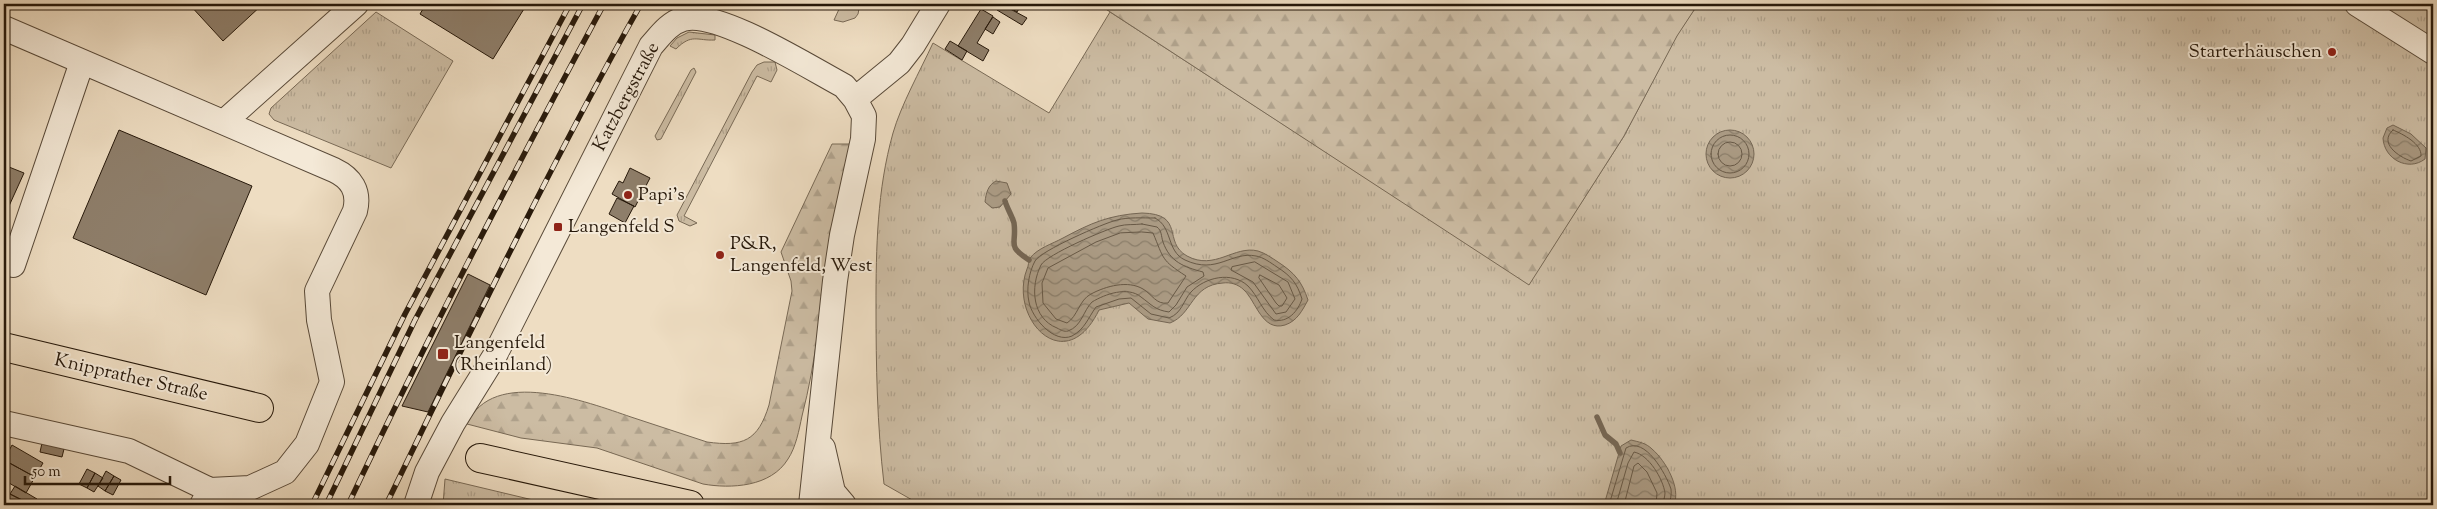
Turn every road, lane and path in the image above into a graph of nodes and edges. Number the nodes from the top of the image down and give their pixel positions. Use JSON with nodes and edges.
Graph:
{"nodes":[{"id":1,"x":356,"y":4,"type":"edge"},
{"id":2,"x":938,"y":4,"type":"edge"},
{"id":3,"x":2357,"y":4,"type":"edge"},
{"id":4,"x":4,"y":28,"type":"edge"},
{"id":5,"x":2433,"y":52,"type":"edge"},
{"id":6,"x":82,"y":62,"type":"junction"},
{"id":7,"x":855,"y":99,"type":"junction"},
{"id":8,"x":224,"y":122,"type":"junction"},
{"id":9,"x":13,"y":265,"type":"dead end"},
{"id":10,"x":4,"y":347,"type":"edge"},
{"id":11,"x":259,"y":408,"type":"dead end"},
{"id":12,"x":4,"y":423,"type":"edge"},
{"id":13,"x":819,"y":429,"type":"junction"},
{"id":14,"x":480,"y":458,"type":"dead end"},
{"id":15,"x":206,"y":498,"type":"edge"},
{"id":16,"x":416,"y":505,"type":"edge"},
{"id":17,"x":690,"y":505,"type":"edge"},
{"id":18,"x":811,"y":505,"type":"edge"},
{"id":19,"x":844,"y":505,"type":"edge"}],
"edges":[{"from":1,"to":8,"type":"street"},
{"from":2,"to":7,"type":"street"},
{"from":3,"to":5,"type":"street"},
{"from":4,"to":6,"type":"street"},
{"from":6,"to":8,"type":"street"},
{"from":6,"to":9,"type":"street"},
{"from":7,"to":13,"type":"street","name":"Katzbergstraße"},
{"from":7,"to":16,"type":"street","name":"Katzbergstraße"},
{"from":8,"to":15,"type":"street"},
{"from":10,"to":11,"type":"main road","name":"Knipprather Straße"},
{"from":12,"to":15,"type":"street"},
{"from":13,"to":18,"type":"street","name":"Katzbergstraße"},
{"from":13,"to":19,"type":"street","name":"Katzbergstraße"},
{"from":14,"to":17,"type":"main road"}]}
